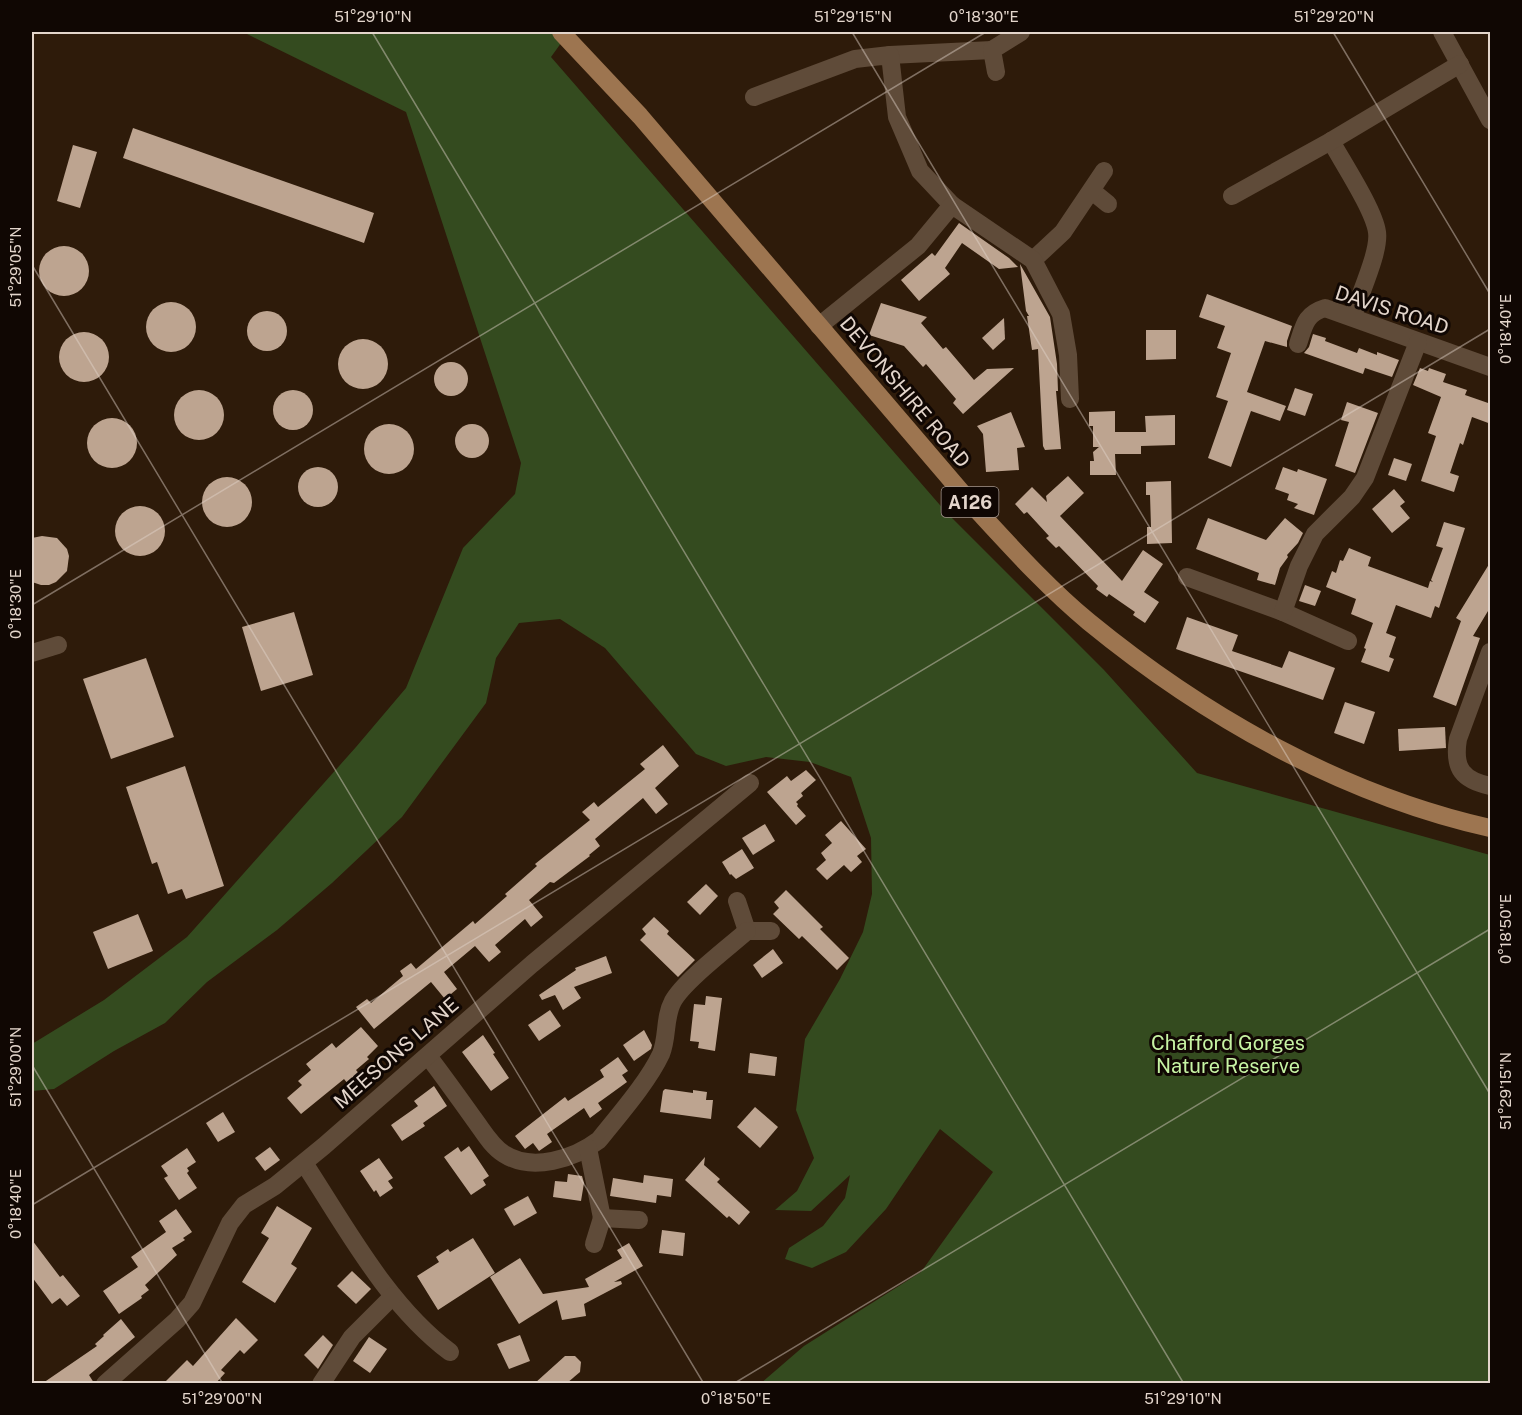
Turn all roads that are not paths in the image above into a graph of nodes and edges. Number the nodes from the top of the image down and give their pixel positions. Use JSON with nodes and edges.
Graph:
{"nodes":[{"id":1,"x":561,"y":32,"type":"edge"},
{"id":2,"x":1021,"y":32,"type":"edge"},
{"id":3,"x":1442,"y":32,"type":"edge"},
{"id":4,"x":992,"y":50,"type":"junction"},
{"id":5,"x":890,"y":55,"type":"junction"},
{"id":6,"x":1460,"y":64,"type":"junction"},
{"id":7,"x":996,"y":72,"type":"dead end"},
{"id":8,"x":754,"y":97,"type":"dead end"},
{"id":9,"x":1491,"y":120,"type":"edge"},
{"id":10,"x":1331,"y":141,"type":"junction"},
{"id":11,"x":1104,"y":171,"type":"dead end"},
{"id":12,"x":1092,"y":191,"type":"junction"},
{"id":13,"x":1232,"y":196,"type":"dead end"},
{"id":14,"x":1108,"y":204,"type":"dead end"},
{"id":15,"x":952,"y":205,"type":"junction"},
{"id":16,"x":1033,"y":260,"type":"junction"},
{"id":17,"x":1353,"y":316,"type":"junction"},
{"id":18,"x":819,"y":326,"type":"junction"},
{"id":19,"x":1418,"y":342,"type":"junction"},
{"id":20,"x":1298,"y":344,"type":"dead end"},
{"id":21,"x":1491,"y":367,"type":"edge"},
{"id":22,"x":1070,"y":399,"type":"dead end"},
{"id":23,"x":1187,"y":578,"type":"dead end"},
{"id":24,"x":1283,"y":612,"type":"junction"},
{"id":25,"x":1348,"y":641,"type":"dead end"},
{"id":26,"x":58,"y":645,"type":"dead end"},
{"id":27,"x":1491,"y":652,"type":"edge"},
{"id":28,"x":32,"y":653,"type":"edge"},
{"id":29,"x":750,"y":783,"type":"dead end"},
{"id":30,"x":1491,"y":786,"type":"edge"},
{"id":31,"x":1491,"y":828,"type":"edge"},
{"id":32,"x":737,"y":901,"type":"dead end"},
{"id":33,"x":747,"y":931,"type":"junction"},
{"id":34,"x":771,"y":931,"type":"dead end"},
{"id":35,"x":428,"y":1056,"type":"junction"},
{"id":36,"x":588,"y":1148,"type":"junction"},
{"id":37,"x":303,"y":1163,"type":"junction"},
{"id":38,"x":602,"y":1218,"type":"junction"},
{"id":39,"x":639,"y":1220,"type":"dead end"},
{"id":40,"x":594,"y":1245,"type":"dead end"},
{"id":41,"x":393,"y":1296,"type":"junction"},
{"id":42,"x":450,"y":1352,"type":"dead end"},
{"id":43,"x":105,"y":1383,"type":"edge"},
{"id":44,"x":321,"y":1383,"type":"edge"}],
"edges":[{"from":1,"to":18,"type":"main road","name":"DEVONSHIRE ROAD","number":"A126"},
{"from":2,"to":4,"type":"street"},
{"from":3,"to":6,"type":"street"},
{"from":4,"to":5,"type":"street"},
{"from":4,"to":7,"type":"street"},
{"from":5,"to":8,"type":"street"},
{"from":5,"to":15,"type":"street"},
{"from":6,"to":9,"type":"street"},
{"from":6,"to":10,"type":"street"},
{"from":10,"to":13,"type":"street"},
{"from":10,"to":17,"type":"street"},
{"from":11,"to":12,"type":"street"},
{"from":12,"to":14,"type":"street"},
{"from":12,"to":16,"type":"street"},
{"from":15,"to":16,"type":"street"},
{"from":15,"to":18,"type":"street"},
{"from":16,"to":22,"type":"street"},
{"from":17,"to":19,"type":"street","name":"DAVIS ROAD"},
{"from":17,"to":20,"type":"street","name":"DAVIS ROAD"},
{"from":18,"to":31,"type":"main road","name":"DEVONSHIRE ROAD","number":"A126"},
{"from":19,"to":21,"type":"street","name":"DAVIS ROAD"},
{"from":19,"to":24,"type":"street"},
{"from":23,"to":24,"type":"street"},
{"from":24,"to":25,"type":"street"},
{"from":26,"to":28,"type":"street"},
{"from":27,"to":30,"type":"street"},
{"from":29,"to":35,"type":"street","name":"MEESONS LANE"},
{"from":32,"to":33,"type":"street"},
{"from":33,"to":34,"type":"street"},
{"from":33,"to":36,"type":"street"},
{"from":35,"to":36,"type":"street"},
{"from":35,"to":37,"type":"street","name":"MEESONS LANE"},
{"from":36,"to":38,"type":"street"},
{"from":37,"to":41,"type":"street"},
{"from":37,"to":43,"type":"street","name":"MEESONS LANE"},
{"from":38,"to":39,"type":"street"},
{"from":38,"to":40,"type":"street"},
{"from":41,"to":42,"type":"street"},
{"from":41,"to":44,"type":"street"}]}
